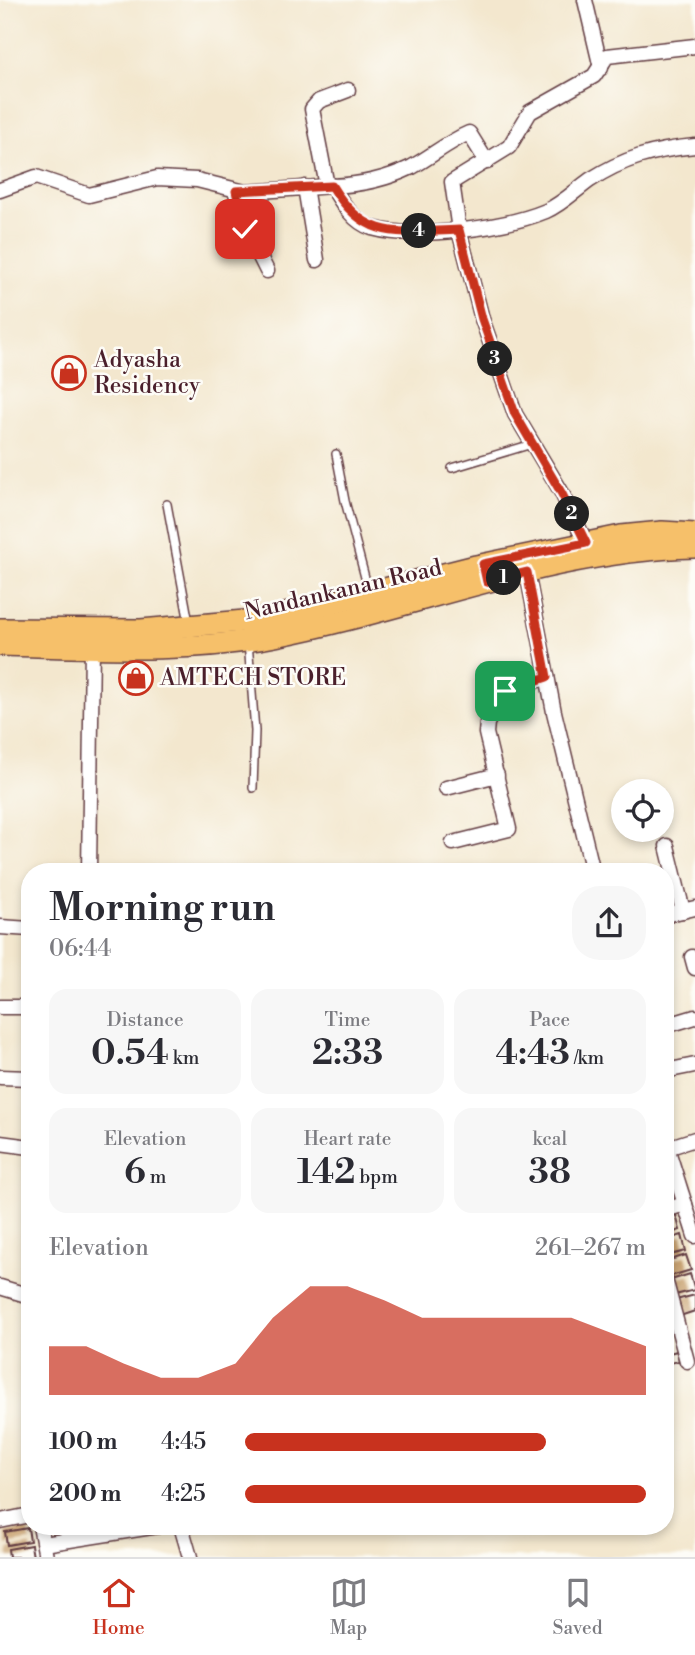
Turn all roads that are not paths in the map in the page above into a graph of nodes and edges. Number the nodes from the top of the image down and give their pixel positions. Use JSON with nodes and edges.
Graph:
{"nodes":[{"id":1,"x":584,"y":0,"type":"edge"},
{"id":2,"x":695,"y":46,"type":"edge"},
{"id":3,"x":601,"y":68,"type":"junction"},
{"id":4,"x":348,"y":90,"type":"dead end"},
{"id":5,"x":695,"y":146,"type":"edge"},
{"id":6,"x":487,"y":162,"type":"junction"},
{"id":7,"x":330,"y":186,"type":"junction"},
{"id":8,"x":304,"y":187,"type":"junction"},
{"id":9,"x":0,"y":190,"type":"edge"},
{"id":10,"x":236,"y":191,"type":"junction"},
{"id":11,"x":459,"y":230,"type":"junction"},
{"id":12,"x":317,"y":260,"type":"dead end"},
{"id":13,"x":267,"y":271,"type":"dead end"},
{"id":14,"x":533,"y":444,"type":"junction"},
{"id":15,"x":336,"y":454,"type":"dead end"},
{"id":16,"x":452,"y":468,"type":"dead end"},
{"id":17,"x":167,"y":504,"type":"dead end"},
{"id":18,"x":695,"y":534,"type":"edge"},
{"id":19,"x":586,"y":543,"type":"junction"},
{"id":20,"x":695,"y":547,"type":"edge"},
{"id":21,"x":527,"y":572,"type":"junction"},
{"id":22,"x":485,"y":573,"type":"junction"},
{"id":23,"x":370,"y":593,"type":"junction"},
{"id":24,"x":190,"y":627,"type":"junction"},
{"id":25,"x":0,"y":629,"type":"edge"},
{"id":26,"x":248,"y":640,"type":"junction"},
{"id":27,"x":0,"y":645,"type":"edge"},
{"id":28,"x":92,"y":646,"type":"junction"},
{"id":29,"x":547,"y":677,"type":"junction"},
{"id":30,"x":496,"y":775,"type":"junction"},
{"id":31,"x":253,"y":788,"type":"dead end"},
{"id":32,"x":446,"y":788,"type":"dead end"},
{"id":33,"x":453,"y":843,"type":"dead end"},
{"id":34,"x":667,"y":846,"type":"dead end"},
{"id":35,"x":89,"y":863,"type":"edge"},
{"id":36,"x":591,"y":863,"type":"edge"},
{"id":37,"x":673,"y":863,"type":"edge"},
{"id":38,"x":674,"y":866,"type":"edge"},
{"id":39,"x":689,"y":909,"type":"edge"},
{"id":40,"x":0,"y":927,"type":"edge"},
{"id":41,"x":21,"y":928,"type":"edge"},
{"id":42,"x":0,"y":1007,"type":"edge"},
{"id":43,"x":21,"y":1007,"type":"edge"},
{"id":44,"x":695,"y":1017,"type":"edge"},
{"id":45,"x":674,"y":1023,"type":"edge"},
{"id":46,"x":695,"y":1065,"type":"edge"},
{"id":47,"x":674,"y":1069,"type":"edge"},
{"id":48,"x":0,"y":1077,"type":"edge"},
{"id":49,"x":21,"y":1078,"type":"edge"},
{"id":50,"x":695,"y":1139,"type":"edge"},
{"id":51,"x":0,"y":1143,"type":"edge"},
{"id":52,"x":674,"y":1143,"type":"edge"},
{"id":53,"x":21,"y":1146,"type":"edge"},
{"id":54,"x":674,"y":1170,"type":"edge"},
{"id":55,"x":685,"y":1204,"type":"junction"},
{"id":56,"x":674,"y":1207,"type":"edge"},
{"id":57,"x":695,"y":1236,"type":"edge"},
{"id":58,"x":0,"y":1287,"type":"edge"},
{"id":59,"x":21,"y":1293,"type":"edge"},
{"id":60,"x":674,"y":1312,"type":"edge"},
{"id":61,"x":687,"y":1360,"type":"dead end"},
{"id":62,"x":21,"y":1517,"type":"edge"},
{"id":63,"x":0,"y":1521,"type":"edge"},
{"id":64,"x":92,"y":1535,"type":"edge"},
{"id":65,"x":184,"y":1535,"type":"edge"},
{"id":66,"x":45,"y":1551,"type":"edge"},
{"id":67,"x":190,"y":1557,"type":"edge"}],
"edges":[{"from":1,"to":3,"type":"street"},
{"from":2,"to":3,"type":"street"},
{"from":3,"to":6,"type":"street"},
{"from":4,"to":7,"type":"street"},
{"from":5,"to":11,"type":"street"},
{"from":6,"to":7,"type":"street"},
{"from":6,"to":11,"type":"street"},
{"from":7,"to":8,"type":"street"},
{"from":7,"to":11,"type":"street"},
{"from":8,"to":10,"type":"street"},
{"from":8,"to":12,"type":"street"},
{"from":9,"to":10,"type":"street"},
{"from":10,"to":13,"type":"street"},
{"from":11,"to":14,"type":"street"},
{"from":14,"to":16,"type":"lane"},
{"from":14,"to":19,"type":"street"},
{"from":15,"to":23,"type":"lane"},
{"from":17,"to":24,"type":"lane"},
{"from":18,"to":19,"type":"main road","name":"Nandankanan Road"},
{"from":19,"to":22,"type":"main road","name":"Nandankanan Road"},
{"from":20,"to":21,"type":"main road","name":"Nandankanan Road"},
{"from":21,"to":22,"type":"main road","name":"Nandankanan Road"},
{"from":21,"to":29,"type":"street"},
{"from":22,"to":23,"type":"main road","name":"Nandankanan Road"},
{"from":22,"to":26,"type":"main road","name":"Nandankanan Road"},
{"from":23,"to":24,"type":"main road","name":"Nandankanan Road"},
{"from":24,"to":25,"type":"main road","name":"Nandankanan Road"},
{"from":26,"to":28,"type":"main road","name":"Nandankanan Road"},
{"from":26,"to":31,"type":"lane"},
{"from":27,"to":28,"type":"main road","name":"Nandankanan Road"},
{"from":28,"to":35,"type":"street"},
{"from":29,"to":30,"type":"street"},
{"from":29,"to":36,"type":"street"},
{"from":30,"to":32,"type":"street"},
{"from":30,"to":33,"type":"street"},
{"from":34,"to":37,"type":"street"},
{"from":38,"to":39,"type":"street"},
{"from":40,"to":41,"type":"street"},
{"from":42,"to":43,"type":"street"},
{"from":44,"to":45,"type":"street"},
{"from":46,"to":47,"type":"street"},
{"from":48,"to":49,"type":"street"},
{"from":50,"to":52,"type":"street"},
{"from":51,"to":53,"type":"street"},
{"from":54,"to":55,"type":"street"},
{"from":55,"to":56,"type":"street"},
{"from":55,"to":57,"type":"street"},
{"from":58,"to":59,"type":"street"},
{"from":60,"to":61,"type":"street"},
{"from":62,"to":63,"type":"street"},
{"from":64,"to":66,"type":"street"},
{"from":65,"to":67,"type":"street"}]}
